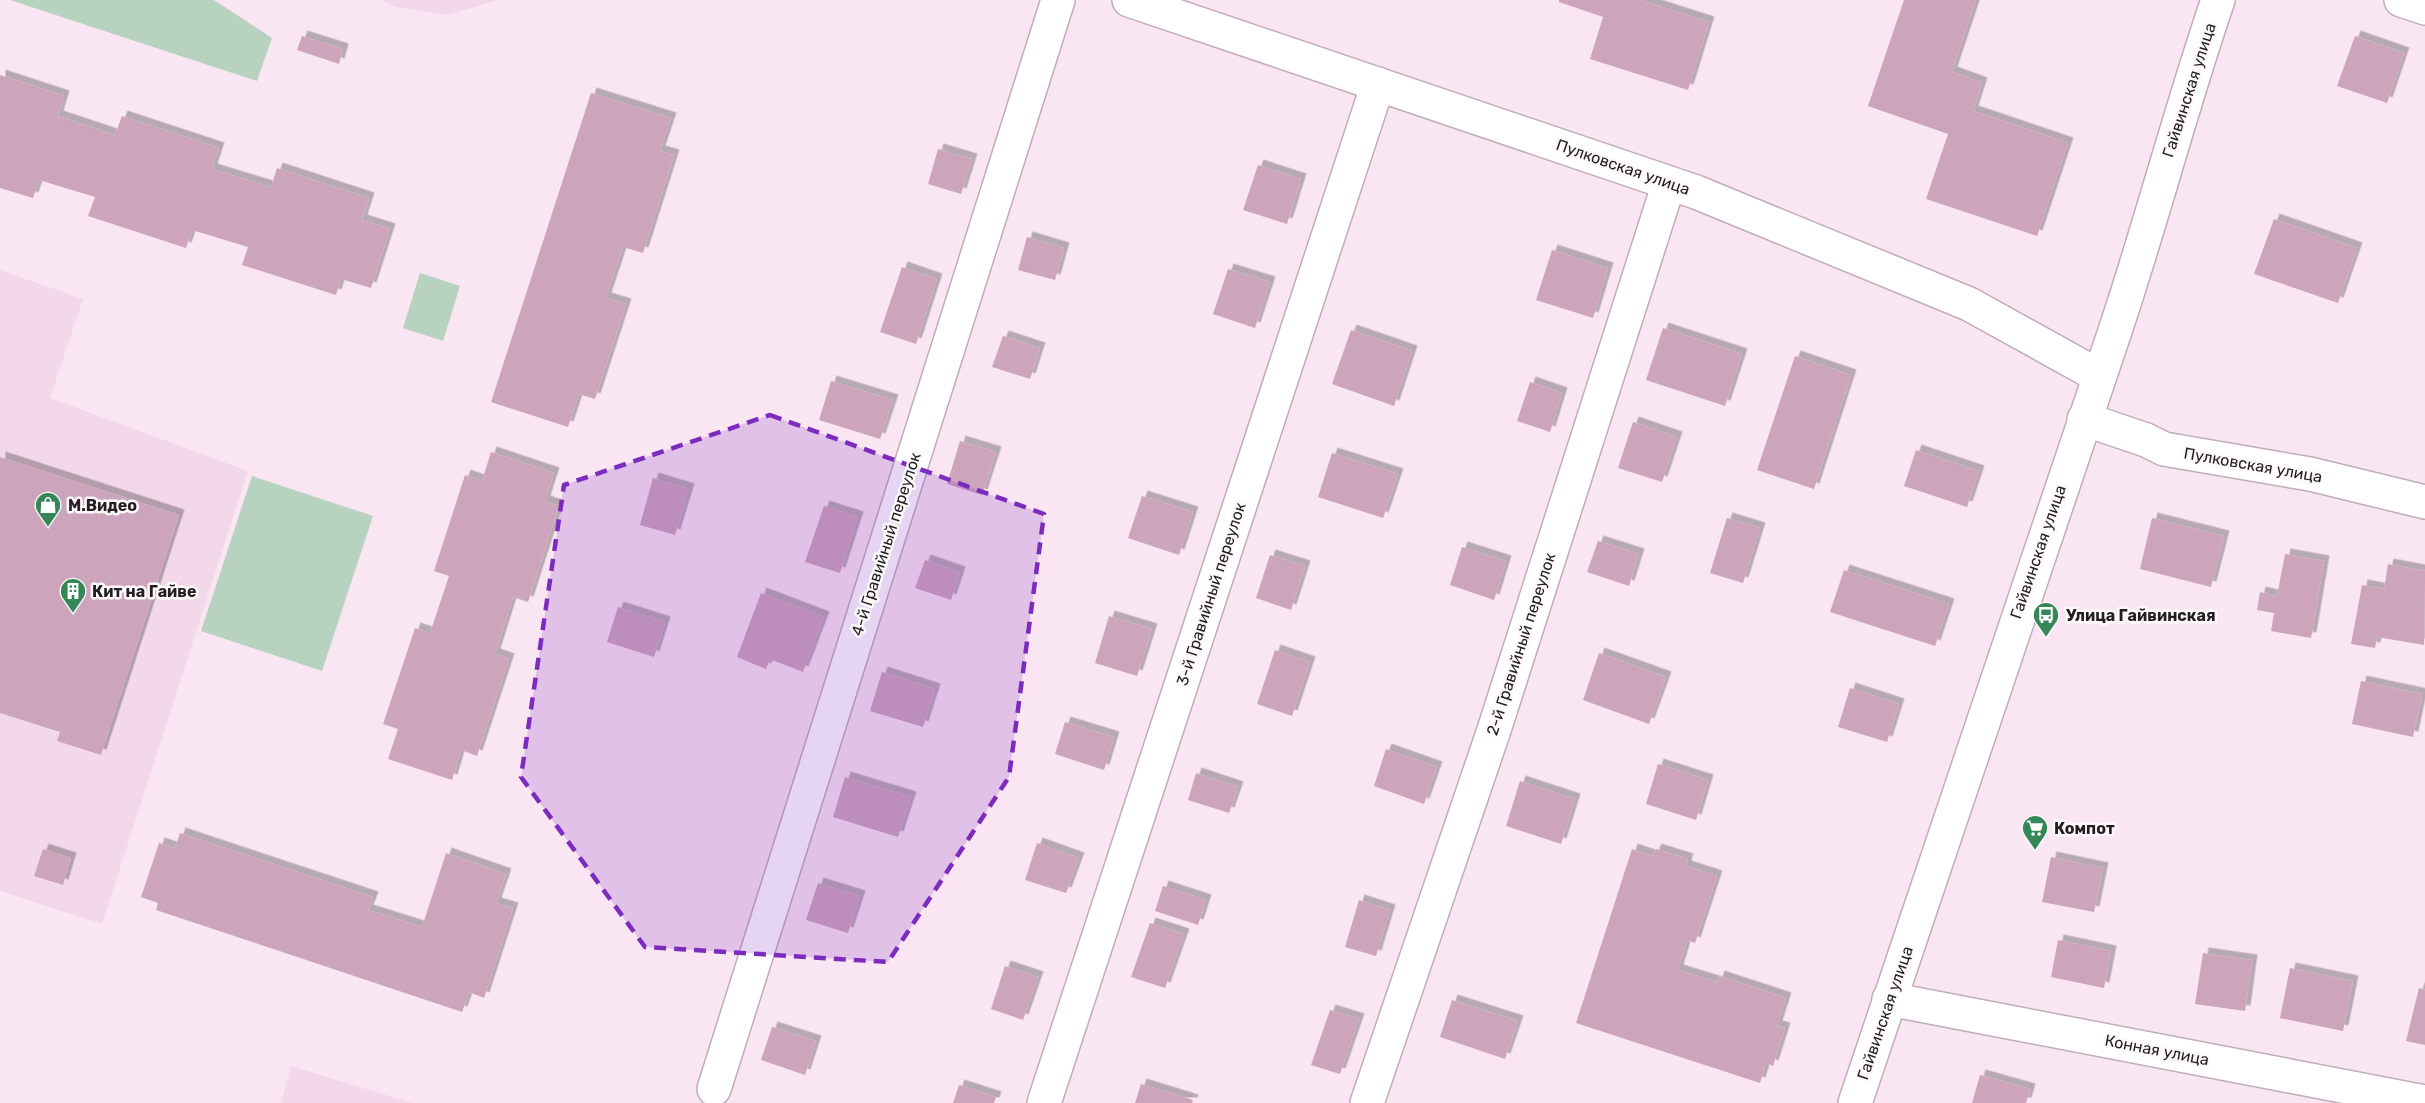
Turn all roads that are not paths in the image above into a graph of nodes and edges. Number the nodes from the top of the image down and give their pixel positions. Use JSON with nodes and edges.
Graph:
{"nodes":[{"id":1,"x":1058,"y":0,"type":"edge"},
{"id":2,"x":1129,"y":0,"type":"edge"},
{"id":3,"x":2218,"y":0,"type":"edge"},
{"id":4,"x":2401,"y":0,"type":"edge"},
{"id":5,"x":2425,"y":8,"type":"edge"},
{"id":6,"x":1378,"y":84,"type":"junction"},
{"id":7,"x":1669,"y":183,"type":"junction"},
{"id":8,"x":2099,"y":376,"type":"junction"},
{"id":9,"x":2084,"y":418,"type":"junction"},
{"id":10,"x":2425,"y":502,"type":"edge"},
{"id":11,"x":1889,"y":999,"type":"junction"},
{"id":12,"x":714,"y":1089,"type":"dead end"},
{"id":13,"x":2393,"y":1099,"type":"edge"},
{"id":14,"x":2425,"y":1102,"type":"edge"},
{"id":15,"x":1044,"y":1103,"type":"edge"},
{"id":16,"x":1367,"y":1103,"type":"edge"},
{"id":17,"x":1855,"y":1103,"type":"edge"}],
"edges":[{"from":1,"to":12,"type":"street","name":"4-й Гравийный переулок"},
{"from":2,"to":6,"type":"street","name":"Пулковская улица"},
{"from":3,"to":8,"type":"street","name":"Гайвинская улица"},
{"from":4,"to":5,"type":"street"},
{"from":6,"to":7,"type":"street","name":"Пулковская улица"},
{"from":6,"to":15,"type":"street","name":"3-й Гравийный переулок"},
{"from":7,"to":8,"type":"street","name":"Пулковская улица"},
{"from":7,"to":16,"type":"street","name":"2-й Гравийный переулок"},
{"from":8,"to":9,"type":"street","name":"Гайвинская улица"},
{"from":9,"to":10,"type":"street","name":"Пулковская улица"},
{"from":9,"to":11,"type":"street","name":"Гайвинская улица"},
{"from":11,"to":13,"type":"street","name":"Конная улица"},
{"from":11,"to":17,"type":"street","name":"Гайвинская улица"},
{"from":13,"to":14,"type":"street","name":"Конная улица"}]}
